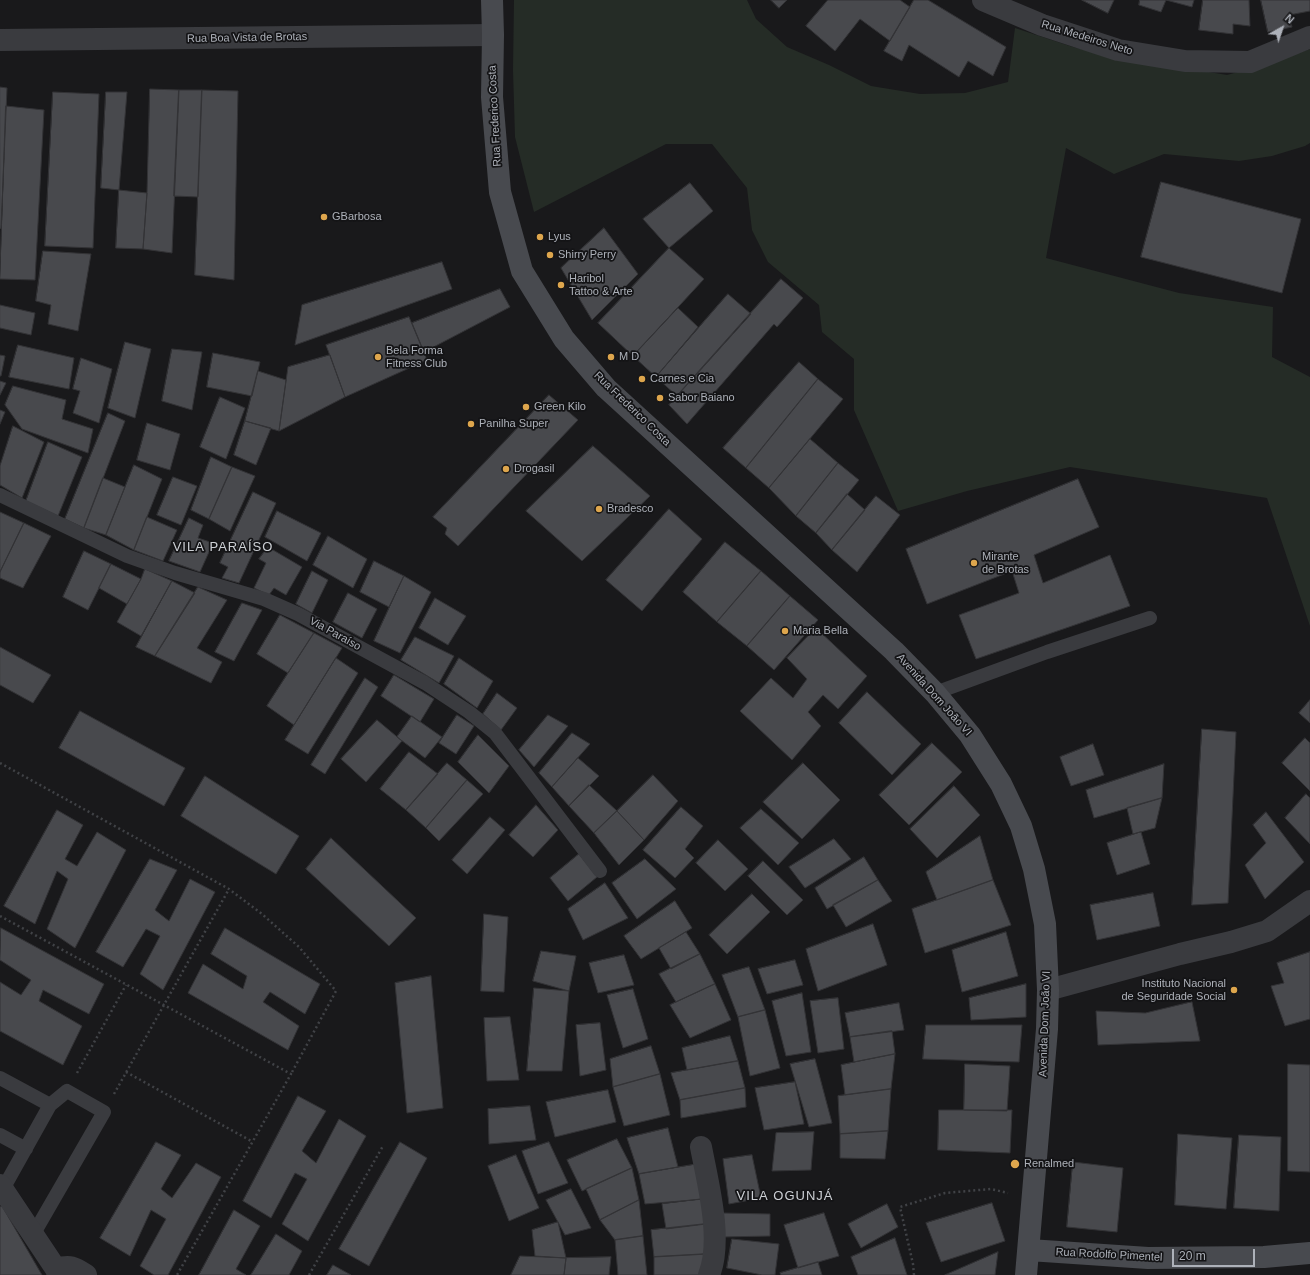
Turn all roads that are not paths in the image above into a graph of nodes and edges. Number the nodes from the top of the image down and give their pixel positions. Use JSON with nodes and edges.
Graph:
{"nodes":[{"id":1,"x":492,"y":0,"type":"edge"},
{"id":2,"x":983,"y":0,"type":"edge"},
{"id":3,"x":493,"y":35,"type":"junction"},
{"id":4,"x":1310,"y":37,"type":"edge"},
{"id":5,"x":0,"y":40,"type":"edge"},
{"id":6,"x":0,"y":495,"type":"edge"},
{"id":7,"x":1150,"y":618,"type":"dead end"},
{"id":8,"x":894,"y":651,"type":"joint"},
{"id":9,"x":935,"y":694,"type":"junction"},
{"id":10,"x":600,"y":872,"type":"dead end"},
{"id":11,"x":1310,"y":901,"type":"edge"},
{"id":12,"x":1048,"y":990,"type":"junction"},
{"id":13,"x":0,"y":1078,"type":"edge"},
{"id":14,"x":50,"y":1105,"type":"junction"},
{"id":15,"x":0,"y":1134,"type":"edge"},
{"id":16,"x":702,"y":1147,"type":"dead end"},
{"id":17,"x":26,"y":1149,"type":"junction"},
{"id":18,"x":2,"y":1187,"type":"edge"},
{"id":19,"x":33,"y":1235,"type":"junction"},
{"id":20,"x":1029,"y":1250,"type":"junction"},
{"id":21,"x":1310,"y":1253,"type":"edge"},
{"id":22,"x":57,"y":1272,"type":"edge"},
{"id":23,"x":1027,"y":1274,"type":"edge"},
{"id":24,"x":86,"y":1275,"type":"edge"},
{"id":25,"x":709,"y":1275,"type":"edge"}],
"edges":[{"from":1,"to":3,"type":"main road","name":"Rua Frederico Costa"},
{"from":2,"to":4,"type":"street","name":"Rua Medeiros Neto"},
{"from":3,"to":5,"type":"street","name":"Rua Boa Vista de Brotas"},
{"from":3,"to":8,"type":"main road","name":"Rua Frederico Costa"},
{"from":6,"to":10,"type":"lane","name":"Via Paraíso"},
{"from":7,"to":9,"type":"lane"},
{"from":8,"to":9,"type":"main road","name":"Avenida Dom João VI"},
{"from":9,"to":12,"type":"main road","name":"Avenida Dom João VI"},
{"from":11,"to":12,"type":"street"},
{"from":12,"to":20,"type":"main road","name":"Avenida Dom João VI"},
{"from":13,"to":14,"type":"lane"},
{"from":14,"to":17,"type":"lane"},
{"from":14,"to":19,"type":"lane"},
{"from":15,"to":17,"type":"lane"},
{"from":16,"to":25,"type":"street"},
{"from":17,"to":18,"type":"lane"},
{"from":18,"to":19,"type":"street"},
{"from":19,"to":22,"type":"street"},
{"from":20,"to":21,"type":"main road","name":"Rua Rodolfo Pimentel"},
{"from":20,"to":23,"type":"main road","name":"Avenida Dom João VI"},
{"from":22,"to":24,"type":"street"}]}
